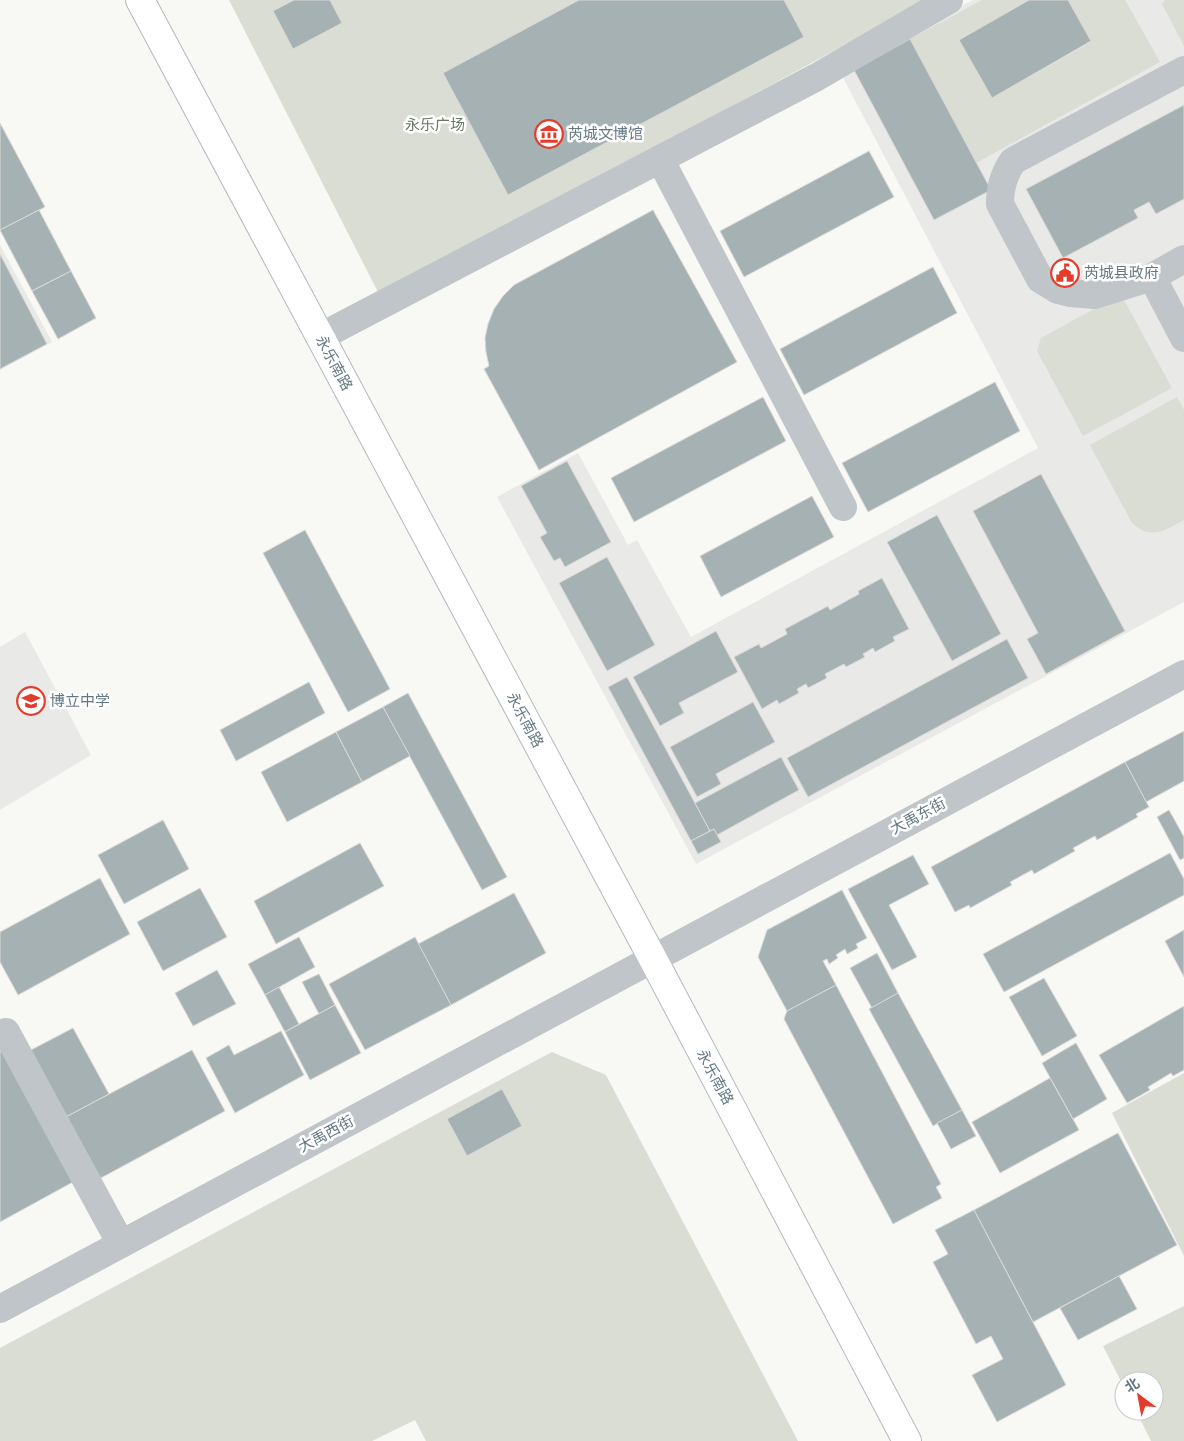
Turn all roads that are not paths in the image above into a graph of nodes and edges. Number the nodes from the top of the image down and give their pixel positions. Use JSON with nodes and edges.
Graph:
{"nodes":[{"id":1,"x":140,"y":0,"type":"edge"},
{"id":2,"x":949,"y":0,"type":"edge"},
{"id":3,"x":1184,"y":70,"type":"edge"},
{"id":4,"x":660,"y":159,"type":"junction"},
{"id":5,"x":1184,"y":259,"type":"edge"},
{"id":6,"x":1152,"y":277,"type":"junction"},
{"id":7,"x":320,"y":337,"type":"junction"},
{"id":8,"x":1184,"y":338,"type":"edge"},
{"id":9,"x":843,"y":507,"type":"dead end"},
{"id":10,"x":1184,"y":674,"type":"edge"},
{"id":11,"x":653,"y":959,"type":"junction"},
{"id":12,"x":6,"y":1032,"type":"dead end"},
{"id":13,"x":121,"y":1244,"type":"junction"},
{"id":14,"x":0,"y":1310,"type":"edge"},
{"id":15,"x":908,"y":1441,"type":"edge"}],
"edges":[{"from":1,"to":7,"type":"main road","name":"永乐南路"},
{"from":2,"to":4,"type":"street"},
{"from":3,"to":6,"type":"street"},
{"from":4,"to":7,"type":"street"},
{"from":4,"to":9,"type":"street"},
{"from":5,"to":6,"type":"street"},
{"from":6,"to":8,"type":"street"},
{"from":7,"to":11,"type":"main road","name":"永乐南路"},
{"from":10,"to":11,"type":"street","name":"大禹东街"},
{"from":11,"to":13,"type":"street","name":"大禹西街"},
{"from":11,"to":15,"type":"main road","name":"永乐南路"},
{"from":12,"to":13,"type":"street"},
{"from":13,"to":14,"type":"street","name":"大禹西街"}]}
